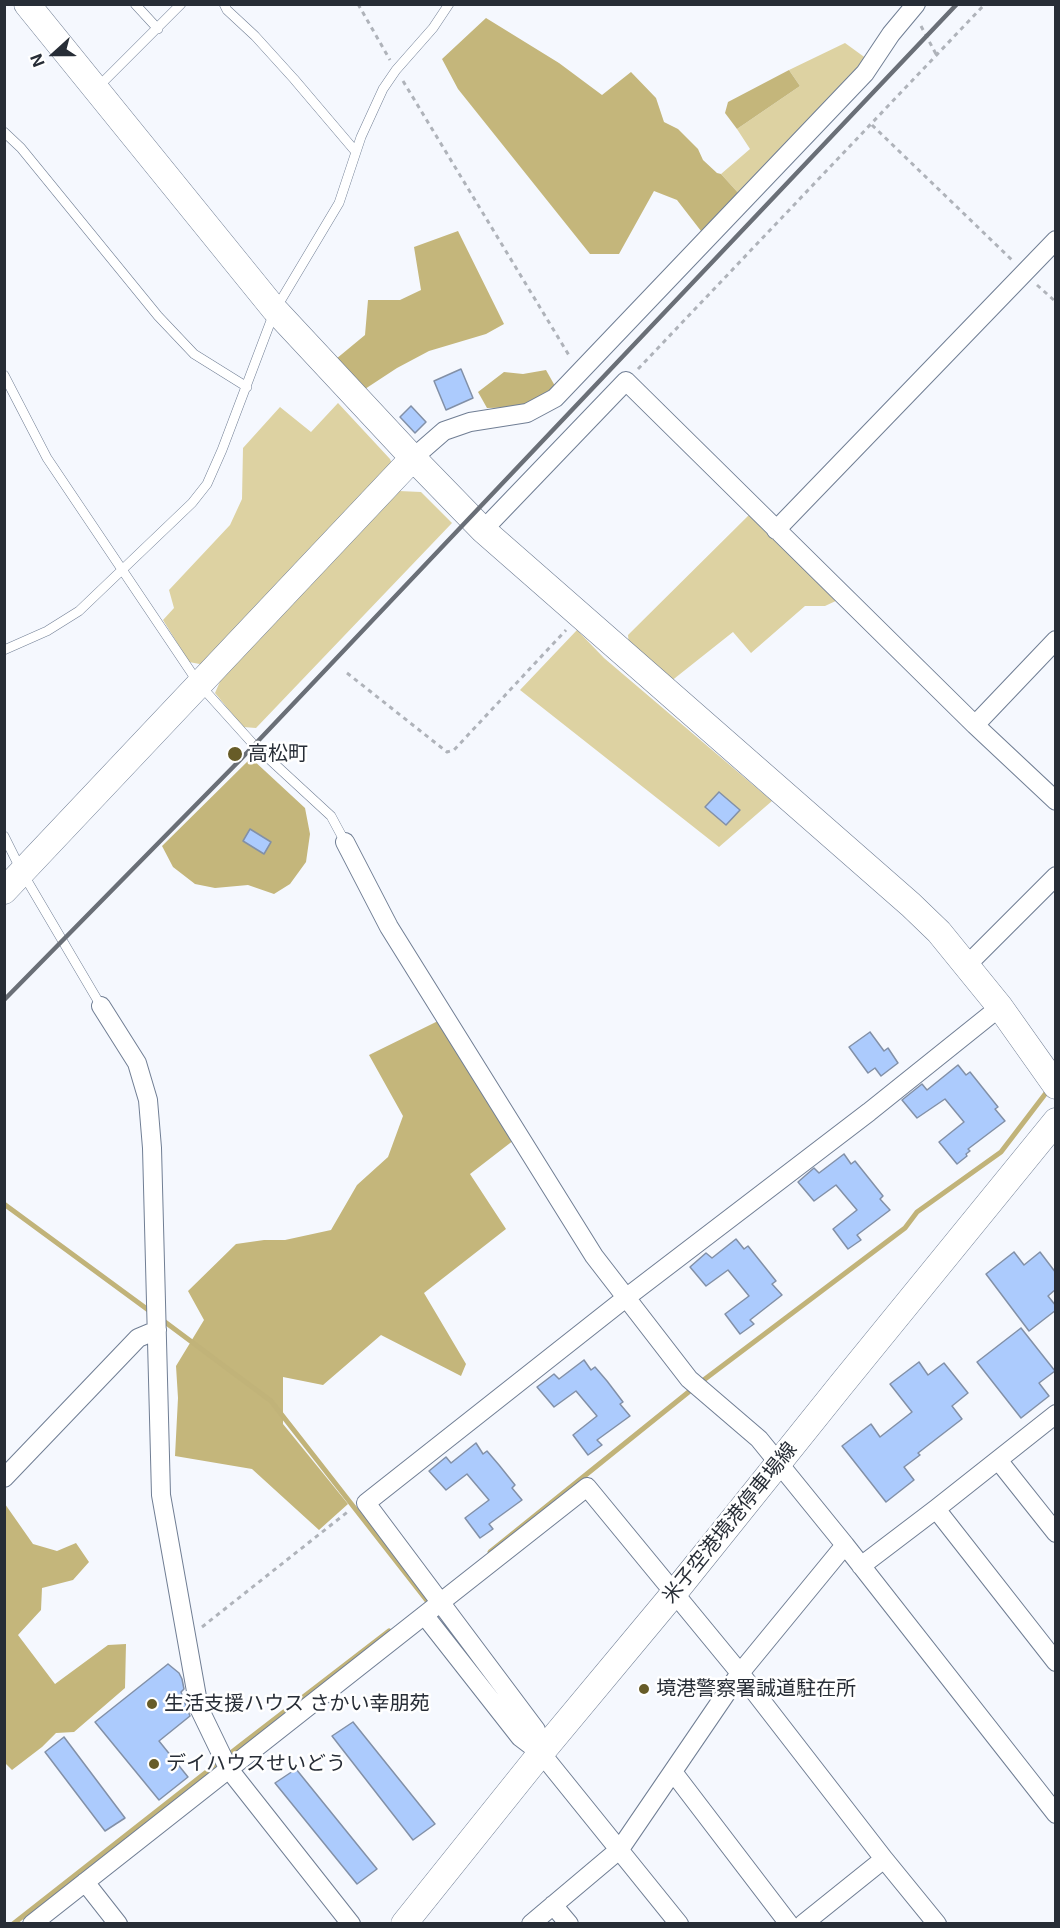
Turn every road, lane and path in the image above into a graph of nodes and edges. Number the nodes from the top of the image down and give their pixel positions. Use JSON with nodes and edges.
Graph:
{"nodes":[{"id":1,"x":27,"y":4,"type":"edge"},
{"id":2,"x":135,"y":4,"type":"edge"},
{"id":3,"x":182,"y":4,"type":"edge"},
{"id":4,"x":224,"y":4,"type":"edge"},
{"id":5,"x":358,"y":4,"type":"edge"},
{"id":6,"x":449,"y":4,"type":"edge"},
{"id":7,"x":985,"y":4,"type":"edge"},
{"id":8,"x":914,"y":6,"type":"edge"},
{"id":9,"x":158,"y":29,"type":"junction"},
{"id":10,"x":937,"y":56,"type":"junction"},
{"id":11,"x":396,"y":70,"type":"junction"},
{"id":12,"x":96,"y":89,"type":"junction"},
{"id":13,"x":872,"y":125,"type":"junction"},
{"id":14,"x":4,"y":132,"type":"edge"},
{"id":15,"x":356,"y":152,"type":"junction"},
{"id":16,"x":1056,"y":240,"type":"edge"},
{"id":17,"x":1024,"y":272,"type":"junction"},
{"id":18,"x":1056,"y":302,"type":"edge"},
{"id":19,"x":275,"y":310,"type":"junction"},
{"id":20,"x":581,"y":370,"type":"junction"},
{"id":21,"x":4,"y":375,"type":"edge"},
{"id":22,"x":626,"y":381,"type":"junction"},
{"id":23,"x":247,"y":387,"type":"junction"},
{"id":24,"x":413,"y":458,"type":"junction"},
{"id":25,"x":483,"y":530,"type":"junction"},
{"id":26,"x":776,"y":530,"type":"junction"},
{"id":27,"x":122,"y":570,"type":"junction"},
{"id":28,"x":579,"y":615,"type":"junction"},
{"id":29,"x":1056,"y":640,"type":"edge"},
{"id":30,"x":4,"y":650,"type":"edge"},
{"id":31,"x":347,"y":673,"type":"dead end"},
{"id":32,"x":199,"y":684,"type":"junction"},
{"id":33,"x":975,"y":725,"type":"junction"},
{"id":34,"x":1056,"y":801,"type":"edge"},
{"id":35,"x":4,"y":836,"type":"edge"},
{"id":36,"x":345,"y":842,"type":"joint"},
{"id":37,"x":22,"y":872,"type":"junction"},
{"id":38,"x":1056,"y":876,"type":"edge"},
{"id":39,"x":4,"y":891,"type":"edge"},
{"id":40,"x":967,"y":965,"type":"junction"},
{"id":41,"x":101,"y":1006,"type":"joint"},
{"id":42,"x":1000,"y":1007,"type":"junction"},
{"id":43,"x":1056,"y":1086,"type":"edge"},
{"id":44,"x":1056,"y":1121,"type":"edge"},
{"id":45,"x":627,"y":1298,"type":"junction"},
{"id":46,"x":157,"y":1330,"type":"junction"},
{"id":47,"x":1056,"y":1414,"type":"edge"},
{"id":48,"x":998,"y":1460,"type":"junction"},
{"id":49,"x":779,"y":1462,"type":"junction"},
{"id":50,"x":4,"y":1478,"type":"edge"},
{"id":51,"x":936,"y":1509,"type":"junction"},
{"id":52,"x":350,"y":1510,"type":"dead end"},
{"id":53,"x":1056,"y":1533,"type":"edge"},
{"id":54,"x":845,"y":1545,"type":"junction"},
{"id":55,"x":861,"y":1566,"type":"junction"},
{"id":56,"x":675,"y":1592,"type":"junction"},
{"id":57,"x":440,"y":1603,"type":"junction"},
{"id":58,"x":425,"y":1616,"type":"junction"},
{"id":59,"x":187,"y":1640,"type":"junction"},
{"id":60,"x":1056,"y":1662,"type":"edge"},
{"id":61,"x":740,"y":1673,"type":"junction"},
{"id":62,"x":541,"y":1753,"type":"junction"},
{"id":63,"x":225,"y":1764,"type":"junction"},
{"id":64,"x":673,"y":1772,"type":"junction"},
{"id":65,"x":1056,"y":1815,"type":"edge"},
{"id":66,"x":620,"y":1849,"type":"junction"},
{"id":67,"x":884,"y":1859,"type":"junction"},
{"id":68,"x":85,"y":1882,"type":"junction"},
{"id":69,"x":553,"y":1905,"type":"junction"},
{"id":70,"x":32,"y":1923,"type":"edge"},
{"id":71,"x":118,"y":1923,"type":"edge"},
{"id":72,"x":351,"y":1923,"type":"edge"},
{"id":73,"x":404,"y":1923,"type":"edge"},
{"id":74,"x":531,"y":1923,"type":"edge"},
{"id":75,"x":569,"y":1923,"type":"edge"},
{"id":76,"x":679,"y":1923,"type":"edge"},
{"id":77,"x":789,"y":1923,"type":"edge"},
{"id":78,"x":803,"y":1923,"type":"edge"},
{"id":79,"x":937,"y":1923,"type":"edge"}],
"edges":[{"from":1,"to":12,"type":"street"},
{"from":2,"to":9,"type":"lane"},
{"from":3,"to":9,"type":"lane"},
{"from":4,"to":15,"type":"lane"},
{"from":5,"to":11,"type":"path"},
{"from":6,"to":11,"type":"lane"},
{"from":7,"to":10,"type":"path"},
{"from":8,"to":10,"type":"path"},
{"from":8,"to":20,"type":"street"},
{"from":9,"to":12,"type":"lane"},
{"from":10,"to":13,"type":"path"},
{"from":11,"to":15,"type":"lane"},
{"from":11,"to":20,"type":"path"},
{"from":12,"to":19,"type":"street"},
{"from":13,"to":17,"type":"path"},
{"from":13,"to":22,"type":"path"},
{"from":14,"to":23,"type":"lane"},
{"from":15,"to":19,"type":"lane"},
{"from":16,"to":17,"type":"street"},
{"from":17,"to":18,"type":"path"},
{"from":17,"to":26,"type":"street"},
{"from":19,"to":23,"type":"lane"},
{"from":19,"to":24,"type":"street"},
{"from":20,"to":24,"type":"street"},
{"from":21,"to":27,"type":"lane"},
{"from":22,"to":25,"type":"street"},
{"from":22,"to":26,"type":"street"},
{"from":23,"to":27,"type":"lane"},
{"from":24,"to":25,"type":"street"},
{"from":24,"to":32,"type":"street"},
{"from":25,"to":28,"type":"street"},
{"from":26,"to":33,"type":"street"},
{"from":27,"to":30,"type":"lane"},
{"from":27,"to":32,"type":"lane"},
{"from":28,"to":31,"type":"path"},
{"from":28,"to":40,"type":"street"},
{"from":29,"to":33,"type":"street"},
{"from":32,"to":36,"type":"lane"},
{"from":32,"to":37,"type":"street"},
{"from":33,"to":34,"type":"street"},
{"from":35,"to":37,"type":"lane"},
{"from":36,"to":45,"type":"street"},
{"from":37,"to":39,"type":"street"},
{"from":37,"to":41,"type":"lane"},
{"from":38,"to":40,"type":"street"},
{"from":40,"to":42,"type":"street"},
{"from":41,"to":46,"type":"street"},
{"from":42,"to":43,"type":"street"},
{"from":42,"to":45,"type":"street"},
{"from":44,"to":49,"type":"street","name":"米子空港境港停車場線"},
{"from":45,"to":49,"type":"street"},
{"from":45,"to":57,"type":"street"},
{"from":46,"to":50,"type":"street"},
{"from":46,"to":59,"type":"street"},
{"from":47,"to":48,"type":"street"},
{"from":48,"to":51,"type":"street"},
{"from":48,"to":53,"type":"street"},
{"from":49,"to":54,"type":"street"},
{"from":49,"to":56,"type":"street","name":"米子空港境港停車場線"},
{"from":51,"to":55,"type":"street"},
{"from":51,"to":60,"type":"street"},
{"from":52,"to":59,"type":"path"},
{"from":54,"to":55,"type":"street"},
{"from":54,"to":61,"type":"street"},
{"from":55,"to":65,"type":"street"},
{"from":56,"to":57,"type":"street"},
{"from":56,"to":61,"type":"street"},
{"from":56,"to":62,"type":"street","name":"米子空港境港停車場線"},
{"from":57,"to":58,"type":"street"},
{"from":57,"to":62,"type":"street"},
{"from":58,"to":62,"type":"street"},
{"from":58,"to":63,"type":"street"},
{"from":59,"to":63,"type":"street"},
{"from":61,"to":64,"type":"street"},
{"from":61,"to":67,"type":"street"},
{"from":62,"to":66,"type":"street"},
{"from":62,"to":73,"type":"street","name":"米子空港境港停車場線"},
{"from":63,"to":68,"type":"street"},
{"from":63,"to":72,"type":"street"},
{"from":64,"to":66,"type":"street"},
{"from":64,"to":77,"type":"street"},
{"from":66,"to":69,"type":"street"},
{"from":66,"to":76,"type":"street"},
{"from":67,"to":78,"type":"street"},
{"from":67,"to":79,"type":"street"},
{"from":68,"to":70,"type":"street"},
{"from":68,"to":71,"type":"street"},
{"from":69,"to":74,"type":"street"},
{"from":69,"to":75,"type":"street"}]}
